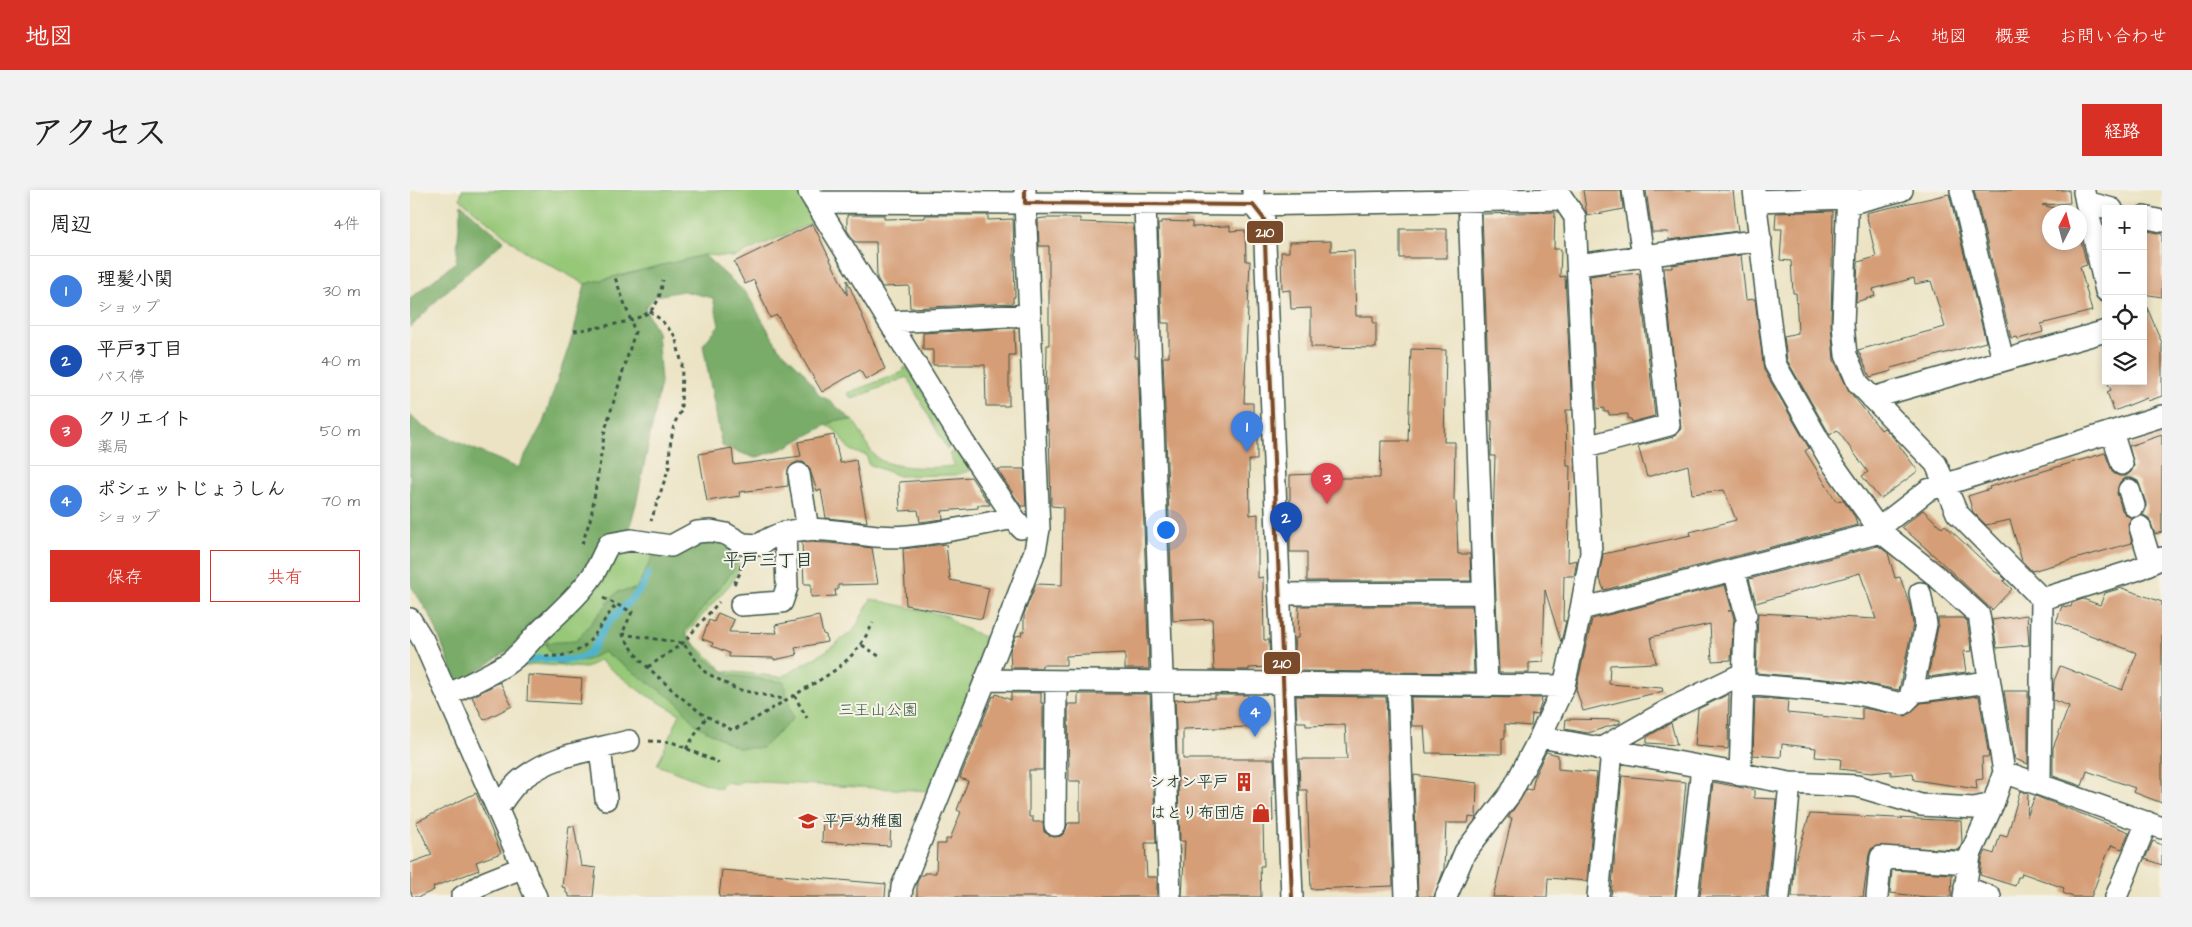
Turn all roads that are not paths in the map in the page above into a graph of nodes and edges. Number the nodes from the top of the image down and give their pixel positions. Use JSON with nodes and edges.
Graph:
{"nodes":[{"id":1,"x":1633,"y":190,"type":"edge"},
{"id":2,"x":1902,"y":190,"type":"edge"},
{"id":3,"x":1961,"y":190,"type":"edge"},
{"id":4,"x":880,"y":195,"type":"edge"},
{"id":5,"x":1560,"y":195,"type":"edge"},
{"id":6,"x":811,"y":196,"type":"edge"},
{"id":7,"x":1025,"y":196,"type":"edge"},
{"id":8,"x":1341,"y":196,"type":"edge"},
{"id":9,"x":1755,"y":196,"type":"edge"},
{"id":10,"x":2085,"y":196,"type":"edge"},
{"id":11,"x":1847,"y":197,"type":"edge"},
{"id":12,"x":1253,"y":198,"type":"edge"},
{"id":13,"x":1456,"y":198,"type":"edge"},
{"id":14,"x":1145,"y":205,"type":"junction"},
{"id":15,"x":2104,"y":205,"type":"edge"},
{"id":16,"x":2147,"y":217,"type":"edge"},
{"id":17,"x":2162,"y":221,"type":"edge"},
{"id":18,"x":1761,"y":240,"type":"junction"},
{"id":19,"x":1646,"y":256,"type":"junction"},
{"id":20,"x":1578,"y":265,"type":"junction"},
{"id":21,"x":2102,"y":272,"type":"edge"},
{"id":22,"x":1030,"y":315,"type":"junction"},
{"id":23,"x":890,"y":322,"type":"junction"},
{"id":24,"x":2102,"y":331,"type":"edge"},
{"id":25,"x":2003,"y":360,"type":"junction"},
{"id":26,"x":1872,"y":398,"type":"junction"},
{"id":27,"x":2162,"y":416,"type":"edge"},
{"id":28,"x":2112,"y":432,"type":"junction"},
{"id":29,"x":1586,"y":447,"type":"junction"},
{"id":30,"x":799,"y":474,"type":"dead end"},
{"id":31,"x":2127,"y":482,"type":"dead end"},
{"id":32,"x":1946,"y":486,"type":"junction"},
{"id":33,"x":1014,"y":518,"type":"junction"},
{"id":34,"x":2140,"y":527,"type":"dead end"},
{"id":35,"x":808,"y":530,"type":"junction"},
{"id":36,"x":1880,"y":530,"type":"junction"},
{"id":37,"x":785,"y":532,"type":"junction"},
{"id":38,"x":1035,"y":551,"type":"junction"},
{"id":39,"x":2156,"y":561,"type":"edge"},
{"id":40,"x":1734,"y":570,"type":"junction"},
{"id":41,"x":1915,"y":574,"type":"junction"},
{"id":42,"x":1483,"y":593,"type":"junction"},
{"id":43,"x":1279,"y":594,"type":"junction"},
{"id":44,"x":2042,"y":599,"type":"junction"},
{"id":45,"x":741,"y":605,"type":"dead end"},
{"id":46,"x":1581,"y":609,"type":"junction"},
{"id":47,"x":410,"y":619,"type":"edge"},
{"id":48,"x":1744,"y":678,"type":"junction"},
{"id":49,"x":985,"y":680,"type":"junction"},
{"id":50,"x":1056,"y":681,"type":"junction"},
{"id":51,"x":1161,"y":682,"type":"junction"},
{"id":52,"x":1283,"y":682,"type":"junction"},
{"id":53,"x":1981,"y":683,"type":"dead end"},
{"id":54,"x":1398,"y":684,"type":"junction"},
{"id":55,"x":1487,"y":686,"type":"junction"},
{"id":56,"x":1564,"y":686,"type":"junction"},
{"id":57,"x":1912,"y":692,"type":"junction"},
{"id":58,"x":448,"y":695,"type":"junction"},
{"id":59,"x":1540,"y":737,"type":"junction"},
{"id":60,"x":629,"y":742,"type":"dead end"},
{"id":61,"x":600,"y":748,"type":"junction"},
{"id":62,"x":1606,"y":750,"type":"junction"},
{"id":63,"x":1702,"y":768,"type":"junction"},
{"id":64,"x":2004,"y":772,"type":"junction"},
{"id":65,"x":1740,"y":775,"type":"junction"},
{"id":66,"x":1790,"y":784,"type":"junction"},
{"id":67,"x":2040,"y":784,"type":"junction"},
{"id":68,"x":606,"y":799,"type":"dead end"},
{"id":69,"x":1993,"y":804,"type":"junction"},
{"id":70,"x":498,"y":808,"type":"junction"},
{"id":71,"x":1055,"y":825,"type":"dead end"},
{"id":72,"x":2154,"y":825,"type":"edge"},
{"id":73,"x":1969,"y":863,"type":"junction"},
{"id":74,"x":524,"y":867,"type":"junction"},
{"id":75,"x":1965,"y":892,"type":"edge"},
{"id":76,"x":462,"y":897,"type":"edge"},
{"id":77,"x":536,"y":897,"type":"edge"},
{"id":78,"x":901,"y":897,"type":"edge"},
{"id":79,"x":1170,"y":897,"type":"edge"},
{"id":80,"x":1292,"y":897,"type":"edge"},
{"id":81,"x":1406,"y":897,"type":"edge"},
{"id":82,"x":1446,"y":897,"type":"edge"},
{"id":83,"x":1598,"y":897,"type":"edge"},
{"id":84,"x":1687,"y":897,"type":"edge"},
{"id":85,"x":1779,"y":897,"type":"edge"},
{"id":86,"x":1877,"y":897,"type":"edge"},
{"id":87,"x":1990,"y":897,"type":"edge"},
{"id":88,"x":2116,"y":897,"type":"edge"}],
"edges":[{"from":1,"to":19,"type":"street"},
{"from":2,"to":11,"type":"street"},
{"from":3,"to":25,"type":"street"},
{"from":4,"to":6,"type":"street"},
{"from":4,"to":7,"type":"street"},
{"from":5,"to":13,"type":"street"},
{"from":5,"to":20,"type":"street"},
{"from":6,"to":23,"type":"street"},
{"from":7,"to":14,"type":"street"},
{"from":7,"to":22,"type":"street"},
{"from":8,"to":12,"type":"street"},
{"from":8,"to":13,"type":"street"},
{"from":9,"to":11,"type":"street"},
{"from":9,"to":18,"type":"street"},
{"from":10,"to":15,"type":"street"},
{"from":10,"to":21,"type":"street"},
{"from":11,"to":26,"type":"street"},
{"from":12,"to":14,"type":"street"},
{"from":12,"to":43,"type":"street"},
{"from":13,"to":42,"type":"street"},
{"from":14,"to":51,"type":"street"},
{"from":16,"to":17,"type":"street"},
{"from":18,"to":19,"type":"street"},
{"from":18,"to":36,"type":"street"},
{"from":19,"to":20,"type":"street"},
{"from":19,"to":29,"type":"street"},
{"from":20,"to":29,"type":"street"},
{"from":22,"to":23,"type":"street"},
{"from":22,"to":38,"type":"street"},
{"from":23,"to":33,"type":"street"},
{"from":24,"to":25,"type":"street"},
{"from":25,"to":26,"type":"street"},
{"from":26,"to":32,"type":"street"},
{"from":27,"to":28,"type":"street"},
{"from":28,"to":31,"type":"street"},
{"from":28,"to":32,"type":"street"},
{"from":29,"to":46,"type":"street"},
{"from":30,"to":35,"type":"street"},
{"from":32,"to":36,"type":"street"},
{"from":32,"to":44,"type":"street"},
{"from":33,"to":35,"type":"street"},
{"from":33,"to":38,"type":"street"},
{"from":34,"to":39,"type":"street"},
{"from":35,"to":37,"type":"street"},
{"from":36,"to":40,"type":"street"},
{"from":36,"to":41,"type":"street"},
{"from":37,"to":45,"type":"street"},
{"from":37,"to":58,"type":"street"},
{"from":38,"to":49,"type":"street"},
{"from":39,"to":44,"type":"street"},
{"from":40,"to":46,"type":"street"},
{"from":40,"to":48,"type":"street"},
{"from":41,"to":57,"type":"street"},
{"from":41,"to":64,"type":"street"},
{"from":42,"to":43,"type":"street"},
{"from":42,"to":55,"type":"street"},
{"from":43,"to":52,"type":"street"},
{"from":44,"to":67,"type":"street"},
{"from":46,"to":56,"type":"street"},
{"from":47,"to":58,"type":"street"},
{"from":48,"to":57,"type":"street"},
{"from":48,"to":62,"type":"street"},
{"from":48,"to":65,"type":"street"},
{"from":49,"to":50,"type":"street"},
{"from":49,"to":78,"type":"street"},
{"from":50,"to":51,"type":"street"},
{"from":50,"to":71,"type":"street"},
{"from":51,"to":52,"type":"street"},
{"from":51,"to":79,"type":"street"},
{"from":52,"to":54,"type":"street"},
{"from":52,"to":80,"type":"street"},
{"from":53,"to":57,"type":"street"},
{"from":54,"to":55,"type":"street"},
{"from":54,"to":81,"type":"street"},
{"from":55,"to":56,"type":"street"},
{"from":56,"to":59,"type":"street"},
{"from":58,"to":70,"type":"street"},
{"from":59,"to":62,"type":"street"},
{"from":59,"to":82,"type":"street"},
{"from":60,"to":61,"type":"street"},
{"from":61,"to":68,"type":"street"},
{"from":61,"to":70,"type":"street"},
{"from":62,"to":63,"type":"street"},
{"from":62,"to":83,"type":"street"},
{"from":63,"to":65,"type":"street"},
{"from":63,"to":84,"type":"street"},
{"from":64,"to":67,"type":"street"},
{"from":64,"to":69,"type":"street"},
{"from":65,"to":66,"type":"street"},
{"from":66,"to":69,"type":"street"},
{"from":66,"to":85,"type":"street"},
{"from":67,"to":72,"type":"street"},
{"from":69,"to":73,"type":"street"},
{"from":70,"to":74,"type":"street"},
{"from":72,"to":88,"type":"street"},
{"from":73,"to":75,"type":"street"},
{"from":73,"to":86,"type":"street"},
{"from":74,"to":76,"type":"street"},
{"from":74,"to":77,"type":"street"},
{"from":75,"to":87,"type":"street"}]}
